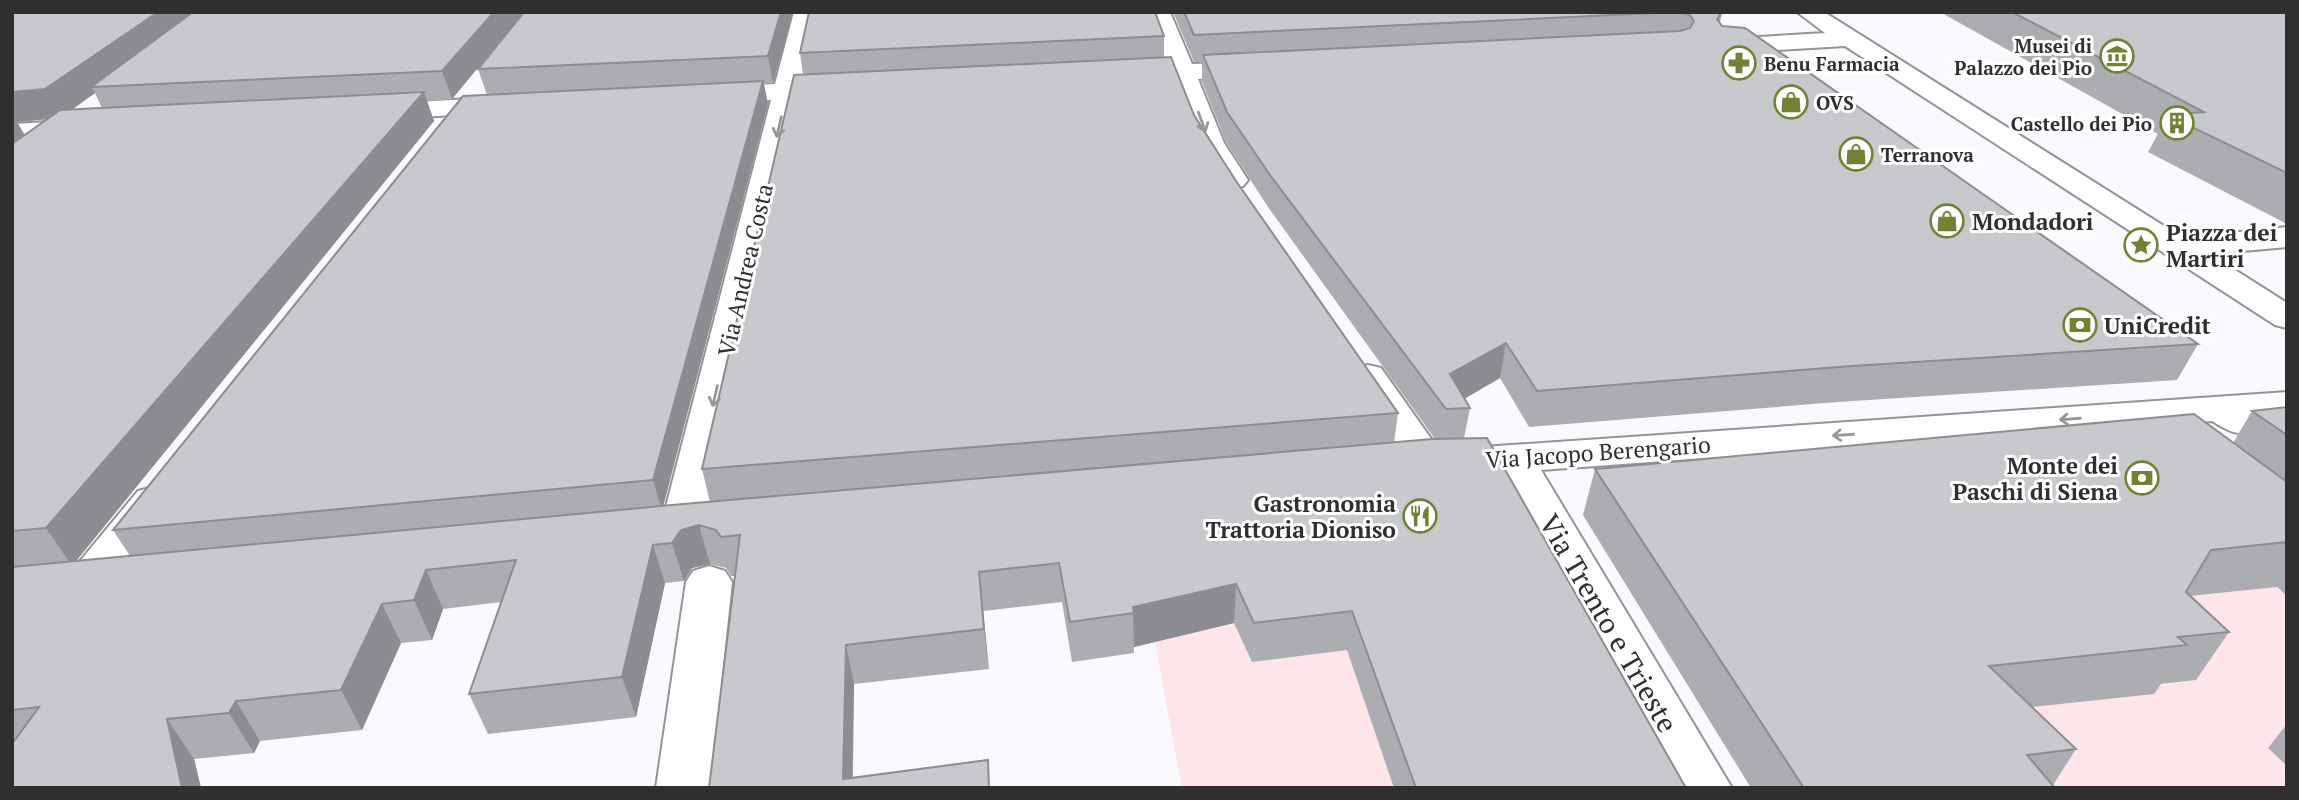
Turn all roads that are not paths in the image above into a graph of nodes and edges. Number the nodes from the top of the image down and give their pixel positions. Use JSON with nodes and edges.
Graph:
{"nodes":[{"id":1,"x":804,"y":12,"type":"edge"},
{"id":2,"x":1159,"y":12,"type":"edge"},
{"id":3,"x":1808,"y":12,"type":"edge"},
{"id":4,"x":1850,"y":39,"type":"junction"},
{"id":5,"x":1725,"y":46,"type":"edge"},
{"id":6,"x":1279,"y":68,"type":"edge"},
{"id":7,"x":1183,"y":72,"type":"junction"},
{"id":8,"x":489,"y":76,"type":"edge"},
{"id":9,"x":1101,"y":76,"type":"edge"},
{"id":10,"x":869,"y":87,"type":"edge"},
{"id":11,"x":788,"y":91,"type":"junction"},
{"id":12,"x":694,"y":96,"type":"edge"},
{"id":13,"x":532,"y":104,"type":"edge"},
{"id":14,"x":465,"y":107,"type":"junction"},
{"id":15,"x":357,"y":113,"type":"edge"},
{"id":16,"x":108,"y":115,"type":"edge"},
{"id":17,"x":70,"y":129,"type":"junction"},
{"id":18,"x":12,"y":132,"type":"edge"},
{"id":19,"x":439,"y":140,"type":"edge"},
{"id":20,"x":32,"y":157,"type":"edge"},
{"id":21,"x":1252,"y":210,"type":"edge"},
{"id":22,"x":2287,"y":237,"type":"edge"},
{"id":23,"x":2176,"y":247,"type":"junction"},
{"id":24,"x":2287,"y":318,"type":"edge"},
{"id":25,"x":1353,"y":354,"type":"edge"},
{"id":26,"x":2287,"y":404,"type":"edge"},
{"id":27,"x":2138,"y":414,"type":"junction"},
{"id":28,"x":2179,"y":446,"type":"edge"},
{"id":29,"x":1514,"y":459,"type":"junction"},
{"id":30,"x":1426,"y":461,"type":"junction"},
{"id":31,"x":1384,"y":465,"type":"edge"},
{"id":32,"x":173,"y":475,"type":"edge"},
{"id":33,"x":142,"y":578,"type":"edge"},
{"id":34,"x":683,"y":788,"type":"edge"},
{"id":35,"x":1705,"y":788,"type":"edge"}],
"edges":[{"from":1,"to":11,"type":"street","name":"Via Andrea Costa"},
{"from":2,"to":7,"type":"street"},
{"from":3,"to":4,"type":"street"},
{"from":4,"to":5,"type":"street"},
{"from":4,"to":23,"type":"street"},
{"from":6,"to":7,"type":"street"},
{"from":7,"to":9,"type":"street"},
{"from":7,"to":21,"type":"street","one_way":true},
{"from":8,"to":14,"type":"street"},
{"from":10,"to":11,"type":"street"},
{"from":11,"to":12,"type":"street"},
{"from":11,"to":34,"type":"street","name":"Via Andrea Costa","one_way":true},
{"from":13,"to":14,"type":"street"},
{"from":14,"to":15,"type":"street"},
{"from":14,"to":19,"type":"street"},
{"from":16,"to":17,"type":"street"},
{"from":17,"to":18,"type":"street"},
{"from":17,"to":20,"type":"street"},
{"from":22,"to":23,"type":"street"},
{"from":23,"to":24,"type":"street"},
{"from":25,"to":30,"type":"street"},
{"from":26,"to":27,"type":"street"},
{"from":27,"to":28,"type":"street"},
{"from":27,"to":29,"type":"street","name":"Via Jacopo Berengario","one_way":true},
{"from":29,"to":30,"type":"street","name":"Via Jacopo Berengario"},
{"from":29,"to":35,"type":"street","name":"Via Trento e Trieste"},
{"from":30,"to":31,"type":"street","name":"Via Jacopo Berengario"},
{"from":32,"to":33,"type":"street"}]}
